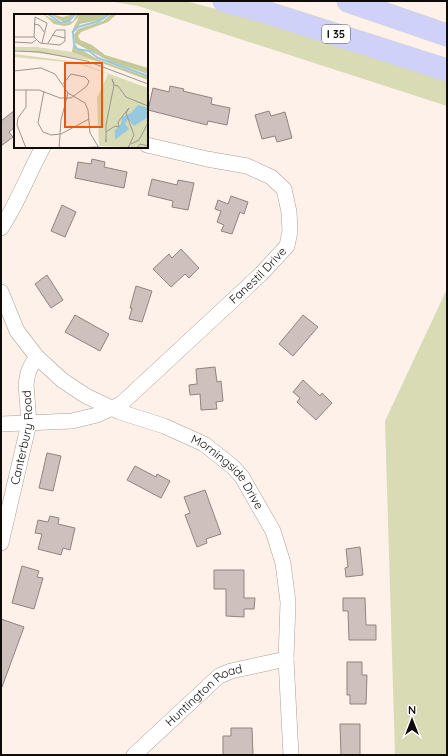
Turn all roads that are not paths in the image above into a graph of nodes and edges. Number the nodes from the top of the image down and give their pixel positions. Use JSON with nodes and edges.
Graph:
{"nodes":[{"id":1,"x":224,"y":1,"type":"edge"},
{"id":2,"x":348,"y":1,"type":"edge"},
{"id":3,"x":447,"y":35,"type":"edge"},
{"id":4,"x":447,"y":70,"type":"edge"},
{"id":5,"x":148,"y":145,"type":"edge"},
{"id":6,"x":42,"y":148,"type":"edge"},
{"id":7,"x":1,"y":228,"type":"edge"},
{"id":8,"x":1,"y":292,"type":"edge"},
{"id":9,"x":37,"y":357,"type":"junction"},
{"id":10,"x":112,"y":408,"type":"junction"},
{"id":11,"x":29,"y":423,"type":"junction"},
{"id":12,"x":1,"y":424,"type":"edge"},
{"id":13,"x":1,"y":543,"type":"edge"},
{"id":14,"x":286,"y":659,"type":"junction"},
{"id":15,"x":134,"y":755,"type":"edge"},
{"id":16,"x":291,"y":755,"type":"edge"}],
"edges":[{"from":1,"to":4,"type":"highway","number":"I 35"},
{"from":2,"to":3,"type":"highway"},
{"from":5,"to":10,"type":"street","name":"Fanestil Drive"},
{"from":6,"to":7,"type":"street"},
{"from":8,"to":9,"type":"street","name":"Morningside Drive"},
{"from":9,"to":10,"type":"street","name":"Morningside Drive"},
{"from":9,"to":11,"type":"street","name":"Canterbury Road"},
{"from":10,"to":11,"type":"street","name":"Fanestil Drive"},
{"from":10,"to":14,"type":"street","name":"Morningside Drive"},
{"from":11,"to":12,"type":"street","name":"Fanestil Drive"},
{"from":11,"to":13,"type":"street","name":"Canterbury Road"},
{"from":14,"to":15,"type":"street","name":"Huntington Road"},
{"from":14,"to":16,"type":"street","name":"Morningside Drive"}]}
